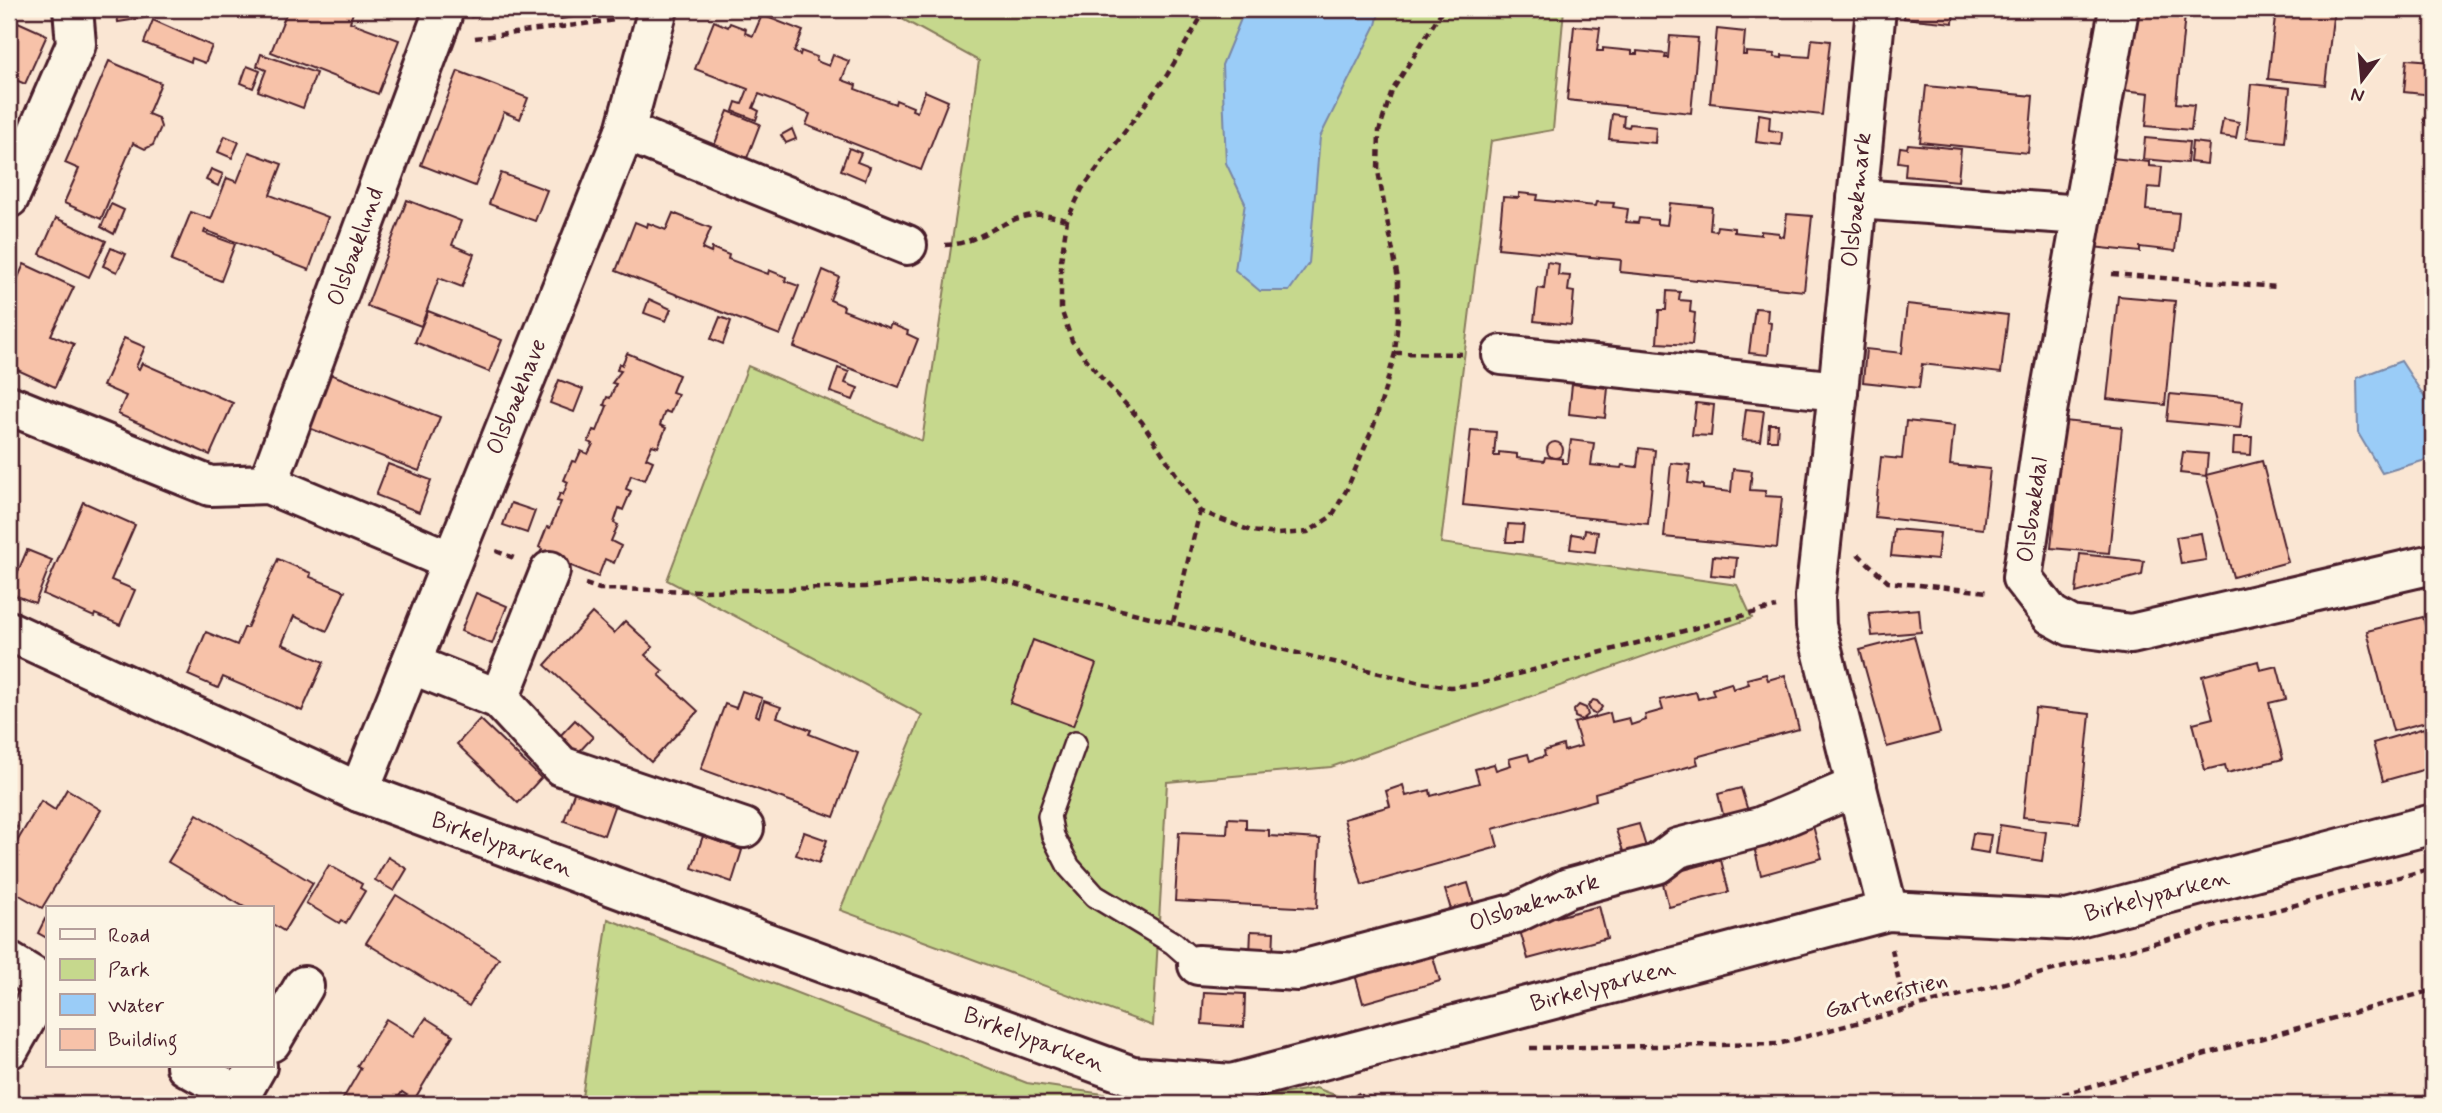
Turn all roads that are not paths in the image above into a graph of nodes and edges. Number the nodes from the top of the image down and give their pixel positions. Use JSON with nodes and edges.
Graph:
{"nodes":[{"id":1,"x":73,"y":9,"type":"edge"},
{"id":2,"x":1876,"y":9,"type":"edge"},
{"id":3,"x":2119,"y":9,"type":"edge"},
{"id":4,"x":658,"y":11,"type":"edge"},
{"id":5,"x":436,"y":26,"type":"edge"},
{"id":6,"x":625,"y":131,"type":"junction"},
{"id":7,"x":9,"y":198,"type":"edge"},
{"id":8,"x":1857,"y":200,"type":"junction"},
{"id":9,"x":2082,"y":215,"type":"junction"},
{"id":10,"x":907,"y":245,"type":"road end"},
{"id":11,"x":1502,"y":355,"type":"road end"},
{"id":12,"x":1838,"y":391,"type":"junction"},
{"id":13,"x":9,"y":405,"type":"edge"},
{"id":14,"x":268,"y":484,"type":"junction"},
{"id":15,"x":455,"y":550,"type":"junction"},
{"id":16,"x":2433,"y":564,"type":"edge"},
{"id":17,"x":550,"y":571,"type":"road end"},
{"id":18,"x":9,"y":631,"type":"edge"},
{"id":19,"x":411,"y":664,"type":"junction"},
{"id":20,"x":499,"y":699,"type":"junction"},
{"id":21,"x":1075,"y":743,"type":"dead end"},
{"id":22,"x":1857,"y":786,"type":"junction"},
{"id":23,"x":359,"y":792,"type":"junction"},
{"id":24,"x":2433,"y":824,"type":"edge"},
{"id":25,"x":744,"y":828,"type":"dead end"},
{"id":26,"x":1886,"y":911,"type":"junction"},
{"id":27,"x":9,"y":962,"type":"edge"},
{"id":28,"x":1198,"y":965,"type":"joint"},
{"id":29,"x":46,"y":983,"type":"edge"},
{"id":30,"x":46,"y":986,"type":"edge"},
{"id":31,"x":304,"y":986,"type":"dead end"},
{"id":32,"x":273,"y":1039,"type":"edge"},
{"id":33,"x":9,"y":1049,"type":"edge"},
{"id":34,"x":190,"y":1068,"type":"edge"},
{"id":35,"x":256,"y":1068,"type":"edge"}],
"edges":[{"from":1,"to":7,"type":"street"},
{"from":2,"to":8,"type":"street","name":"Olsbækmark"},
{"from":3,"to":9,"type":"street","name":"Olsbækdal"},
{"from":4,"to":6,"type":"street","name":"Olsbækhave"},
{"from":5,"to":14,"type":"street","name":"Olsbæklund"},
{"from":6,"to":10,"type":"street"},
{"from":6,"to":15,"type":"street","name":"Olsbækhave"},
{"from":8,"to":9,"type":"street"},
{"from":8,"to":12,"type":"street","name":"Olsbækmark"},
{"from":9,"to":16,"type":"street","name":"Olsbækdal"},
{"from":11,"to":12,"type":"street"},
{"from":12,"to":22,"type":"street","name":"Olsbækmark"},
{"from":13,"to":14,"type":"street"},
{"from":14,"to":15,"type":"street"},
{"from":15,"to":19,"type":"street","name":"Olsbækhave"},
{"from":17,"to":20,"type":"street"},
{"from":18,"to":23,"type":"street","name":"Birkelyparken"},
{"from":19,"to":20,"type":"street"},
{"from":19,"to":23,"type":"street","name":"Olsbækhave"},
{"from":20,"to":25,"type":"street"},
{"from":21,"to":28,"type":"lane"},
{"from":22,"to":26,"type":"street","name":"Olsbækmark"},
{"from":22,"to":28,"type":"street","name":"Olsbækmark"},
{"from":23,"to":26,"type":"street","name":"Birkelyparken"},
{"from":24,"to":26,"type":"street","name":"Birkelyparken"},
{"from":27,"to":29,"type":"street"},
{"from":30,"to":33,"type":"street"},
{"from":31,"to":32,"type":"street"},
{"from":34,"to":35,"type":"street"}]}
